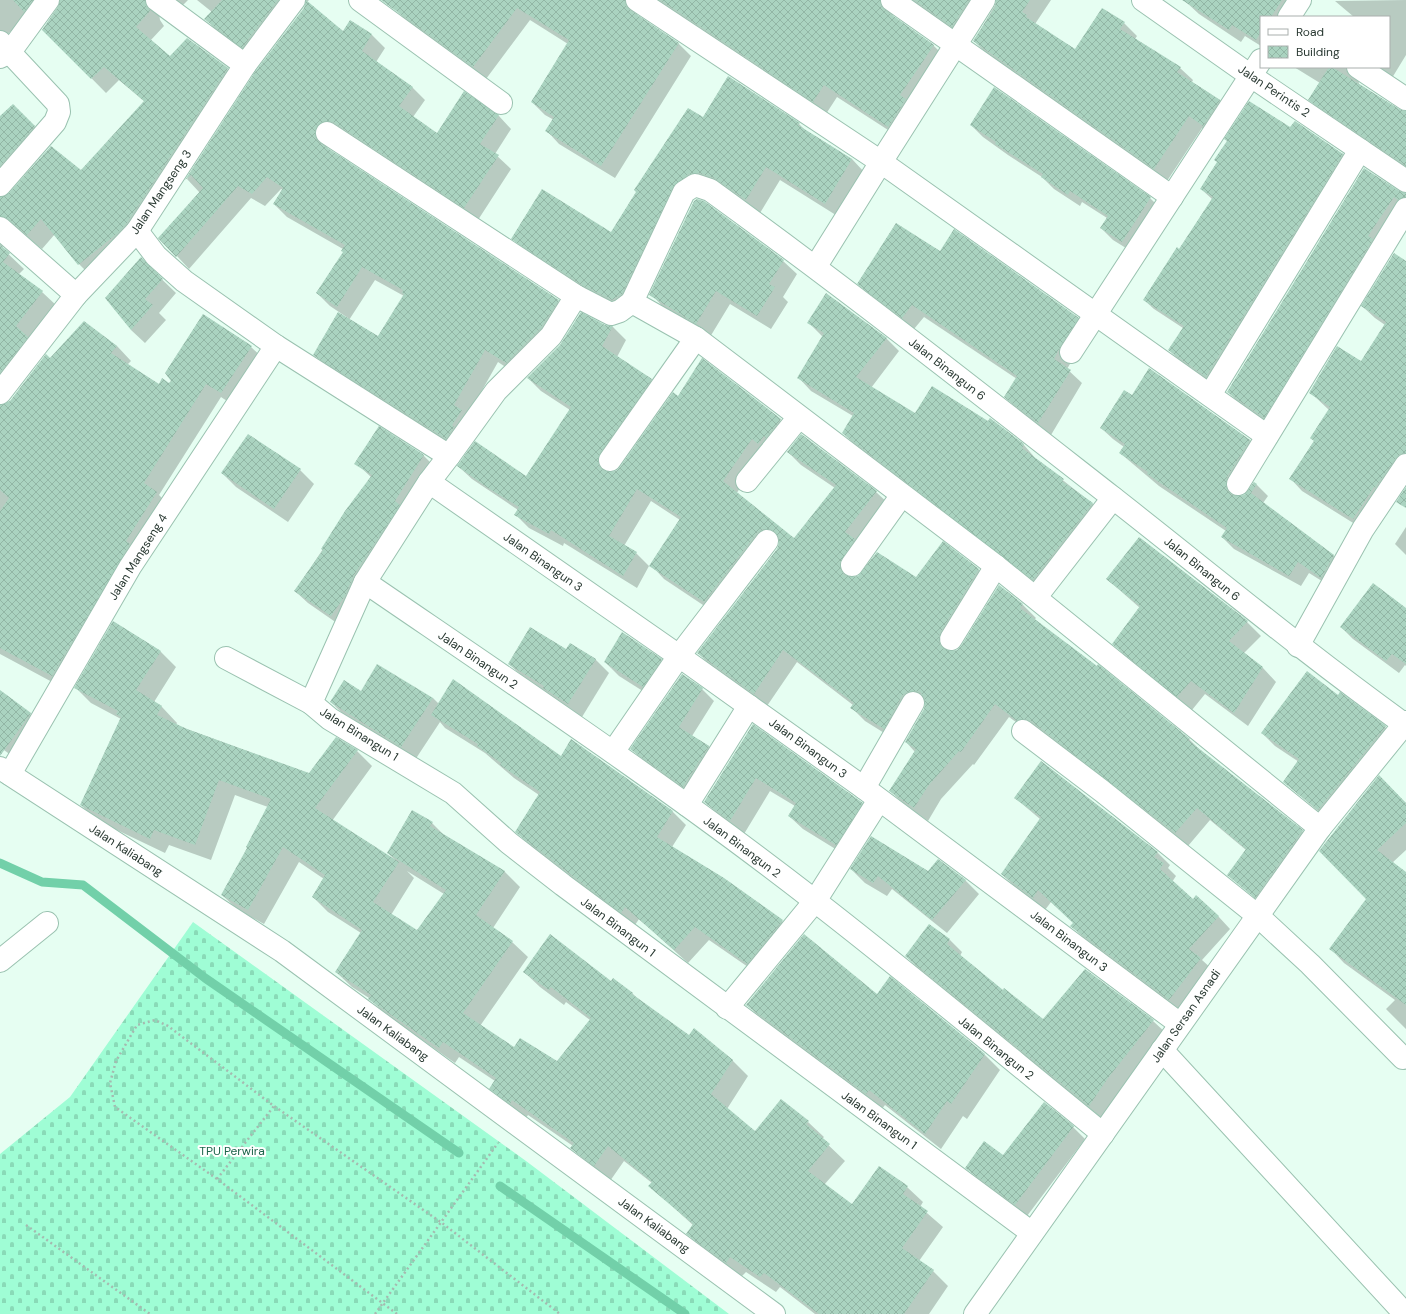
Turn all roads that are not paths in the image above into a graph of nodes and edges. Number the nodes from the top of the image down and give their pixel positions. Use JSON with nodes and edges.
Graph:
{"nodes":[{"id":1,"x":48,"y":0,"type":"edge"},
{"id":2,"x":157,"y":0,"type":"edge"},
{"id":3,"x":294,"y":0,"type":"edge"},
{"id":4,"x":360,"y":0,"type":"edge"},
{"id":5,"x":637,"y":0,"type":"edge"},
{"id":6,"x":892,"y":0,"type":"edge"},
{"id":7,"x":984,"y":0,"type":"edge"},
{"id":8,"x":1144,"y":0,"type":"edge"},
{"id":9,"x":1300,"y":0,"type":"edge"},
{"id":10,"x":1290,"y":16,"type":"edge"},
{"id":11,"x":956,"y":45,"type":"junction"},
{"id":12,"x":3,"y":50,"type":"edge"},
{"id":13,"x":245,"y":65,"type":"junction"},
{"id":14,"x":1256,"y":68,"type":"edge"},
{"id":15,"x":1360,"y":68,"type":"edge"},
{"id":16,"x":1406,"y":99,"type":"edge"},
{"id":17,"x":501,"y":104,"type":"dead end"},
{"id":18,"x":327,"y":133,"type":"dead end"},
{"id":19,"x":1360,"y":150,"type":"junction"},
{"id":20,"x":882,"y":162,"type":"junction"},
{"id":21,"x":1406,"y":181,"type":"edge"},
{"id":22,"x":0,"y":185,"type":"edge"},
{"id":23,"x":1172,"y":197,"type":"junction"},
{"id":24,"x":1406,"y":209,"type":"edge"},
{"id":25,"x":0,"y":228,"type":"edge"},
{"id":26,"x":137,"y":231,"type":"junction"},
{"id":27,"x":816,"y":266,"type":"junction"},
{"id":28,"x":76,"y":295,"type":"junction"},
{"id":29,"x":576,"y":296,"type":"junction"},
{"id":30,"x":632,"y":302,"type":"junction"},
{"id":31,"x":1096,"y":314,"type":"junction"},
{"id":32,"x":696,"y":338,"type":"junction"},
{"id":33,"x":276,"y":346,"type":"junction"},
{"id":34,"x":1071,"y":352,"type":"dead end"},
{"id":35,"x":0,"y":393,"type":"edge"},
{"id":36,"x":1210,"y":395,"type":"junction"},
{"id":37,"x":799,"y":417,"type":"junction"},
{"id":38,"x":1267,"y":436,"type":"junction"},
{"id":39,"x":449,"y":456,"type":"junction"},
{"id":40,"x":610,"y":460,"type":"dead end"},
{"id":41,"x":1406,"y":465,"type":"edge"},
{"id":42,"x":747,"y":481,"type":"dead end"},
{"id":43,"x":429,"y":482,"type":"junction"},
{"id":44,"x":1238,"y":484,"type":"dead end"},
{"id":45,"x":902,"y":495,"type":"junction"},
{"id":46,"x":1113,"y":498,"type":"junction"},
{"id":47,"x":767,"y":541,"type":"dead end"},
{"id":48,"x":852,"y":565,"type":"dead end"},
{"id":49,"x":996,"y":566,"type":"junction"},
{"id":50,"x":365,"y":582,"type":"junction"},
{"id":51,"x":1036,"y":597,"type":"junction"},
{"id":52,"x":951,"y":638,"type":"dead end"},
{"id":53,"x":1298,"y":646,"type":"junction"},
{"id":54,"x":679,"y":656,"type":"junction"},
{"id":55,"x":226,"y":658,"type":"dead end"},
{"id":56,"x":311,"y":703,"type":"junction"},
{"id":57,"x":913,"y":703,"type":"dead end"},
{"id":58,"x":749,"y":706,"type":"junction"},
{"id":59,"x":1405,"y":723,"type":"edge"},
{"id":60,"x":1023,"y":731,"type":"dead end"},
{"id":61,"x":613,"y":752,"type":"junction"},
{"id":62,"x":5,"y":771,"type":"edge"},
{"id":63,"x":871,"y":794,"type":"junction"},
{"id":64,"x":687,"y":805,"type":"junction"},
{"id":65,"x":1320,"y":828,"type":"junction"},
{"id":66,"x":815,"y":901,"type":"junction"},
{"id":67,"x":1258,"y":916,"type":"junction"},
{"id":68,"x":47,"y":923,"type":"dead end"},
{"id":69,"x":0,"y":961,"type":"edge"},
{"id":70,"x":727,"y":1008,"type":"junction"},
{"id":71,"x":1180,"y":1024,"type":"junction"},
{"id":72,"x":1162,"y":1050,"type":"junction"},
{"id":73,"x":1405,"y":1058,"type":"edge"},
{"id":74,"x":1103,"y":1134,"type":"junction"},
{"id":75,"x":1032,"y":1233,"type":"junction"},
{"id":76,"x":774,"y":1314,"type":"edge"},
{"id":77,"x":975,"y":1314,"type":"edge"},
{"id":78,"x":1405,"y":1314,"type":"edge"}],
"edges":[{"from":1,"to":12,"type":"street"},
{"from":2,"to":13,"type":"street"},
{"from":3,"to":13,"type":"street","name":"Jalan Mangseng 3"},
{"from":4,"to":17,"type":"street"},
{"from":5,"to":20,"type":"street"},
{"from":6,"to":11,"type":"street"},
{"from":7,"to":11,"type":"street"},
{"from":8,"to":14,"type":"street","name":"Jalan Perintis 2"},
{"from":9,"to":10,"type":"street"},
{"from":11,"to":20,"type":"street"},
{"from":11,"to":23,"type":"street"},
{"from":12,"to":22,"type":"street"},
{"from":13,"to":26,"type":"street","name":"Jalan Mangseng 3"},
{"from":14,"to":19,"type":"street","name":"Jalan Perintis 2"},
{"from":14,"to":23,"type":"street"},
{"from":15,"to":16,"type":"street"},
{"from":18,"to":29,"type":"street"},
{"from":19,"to":21,"type":"street","name":"Jalan Perintis 2"},
{"from":19,"to":36,"type":"street"},
{"from":20,"to":27,"type":"street"},
{"from":20,"to":31,"type":"street"},
{"from":23,"to":31,"type":"street"},
{"from":24,"to":38,"type":"street"},
{"from":25,"to":28,"type":"street"},
{"from":26,"to":28,"type":"street","name":"Jalan Mangseng 3"},
{"from":26,"to":33,"type":"street"},
{"from":27,"to":30,"type":"street","name":"Jalan Binangun 6"},
{"from":27,"to":46,"type":"street","name":"Jalan Binangun 6"},
{"from":28,"to":35,"type":"street","name":"Jalan Mangseng 3"},
{"from":29,"to":30,"type":"street"},
{"from":29,"to":39,"type":"street","name":"Jalan Binangun 1"},
{"from":30,"to":32,"type":"street"},
{"from":31,"to":34,"type":"street"},
{"from":31,"to":36,"type":"street"},
{"from":32,"to":37,"type":"street"},
{"from":32,"to":40,"type":"street"},
{"from":33,"to":39,"type":"street"},
{"from":33,"to":62,"type":"street","name":"Jalan Mangseng 4"},
{"from":36,"to":38,"type":"street"},
{"from":37,"to":42,"type":"street"},
{"from":37,"to":45,"type":"street"},
{"from":38,"to":44,"type":"street"},
{"from":39,"to":43,"type":"street","name":"Jalan Binangun 1"},
{"from":41,"to":53,"type":"street"},
{"from":43,"to":50,"type":"street","name":"Jalan Binangun 1"},
{"from":43,"to":54,"type":"street","name":"Jalan Binangun 3"},
{"from":45,"to":48,"type":"street"},
{"from":45,"to":49,"type":"street"},
{"from":46,"to":51,"type":"street"},
{"from":46,"to":53,"type":"street","name":"Jalan Binangun 6"},
{"from":47,"to":54,"type":"street"},
{"from":49,"to":51,"type":"street"},
{"from":49,"to":52,"type":"street"},
{"from":50,"to":56,"type":"street","name":"Jalan Binangun 1"},
{"from":50,"to":61,"type":"street","name":"Jalan Binangun 2"},
{"from":51,"to":65,"type":"street"},
{"from":53,"to":59,"type":"street","name":"Jalan Binangun 6"},
{"from":54,"to":58,"type":"street","name":"Jalan Binangun 3"},
{"from":54,"to":61,"type":"street"},
{"from":55,"to":56,"type":"street"},
{"from":56,"to":70,"type":"street","name":"Jalan Binangun 1"},
{"from":57,"to":63,"type":"street"},
{"from":58,"to":63,"type":"street","name":"Jalan Binangun 3"},
{"from":58,"to":64,"type":"street"},
{"from":59,"to":65,"type":"street","name":"Jalan Sersan Asnadi"},
{"from":60,"to":67,"type":"street"},
{"from":61,"to":64,"type":"street","name":"Jalan Binangun 2"},
{"from":62,"to":76,"type":"street","name":"Jalan Kaliabang"},
{"from":63,"to":66,"type":"street"},
{"from":63,"to":71,"type":"street","name":"Jalan Binangun 3"},
{"from":64,"to":66,"type":"street","name":"Jalan Binangun 2"},
{"from":65,"to":67,"type":"street","name":"Jalan Sersan Asnadi"},
{"from":66,"to":70,"type":"street"},
{"from":66,"to":74,"type":"street","name":"Jalan Binangun 2"},
{"from":67,"to":71,"type":"street","name":"Jalan Sersan Asnadi"},
{"from":67,"to":73,"type":"street"},
{"from":68,"to":69,"type":"street"},
{"from":70,"to":75,"type":"street","name":"Jalan Binangun 1"},
{"from":71,"to":72,"type":"street","name":"Jalan Sersan Asnadi"},
{"from":72,"to":74,"type":"street","name":"Jalan Sersan Asnadi"},
{"from":72,"to":78,"type":"street"},
{"from":74,"to":75,"type":"street","name":"Jalan Sersan Asnadi"},
{"from":75,"to":77,"type":"street","name":"Jalan Sersan Asnadi"}]}
